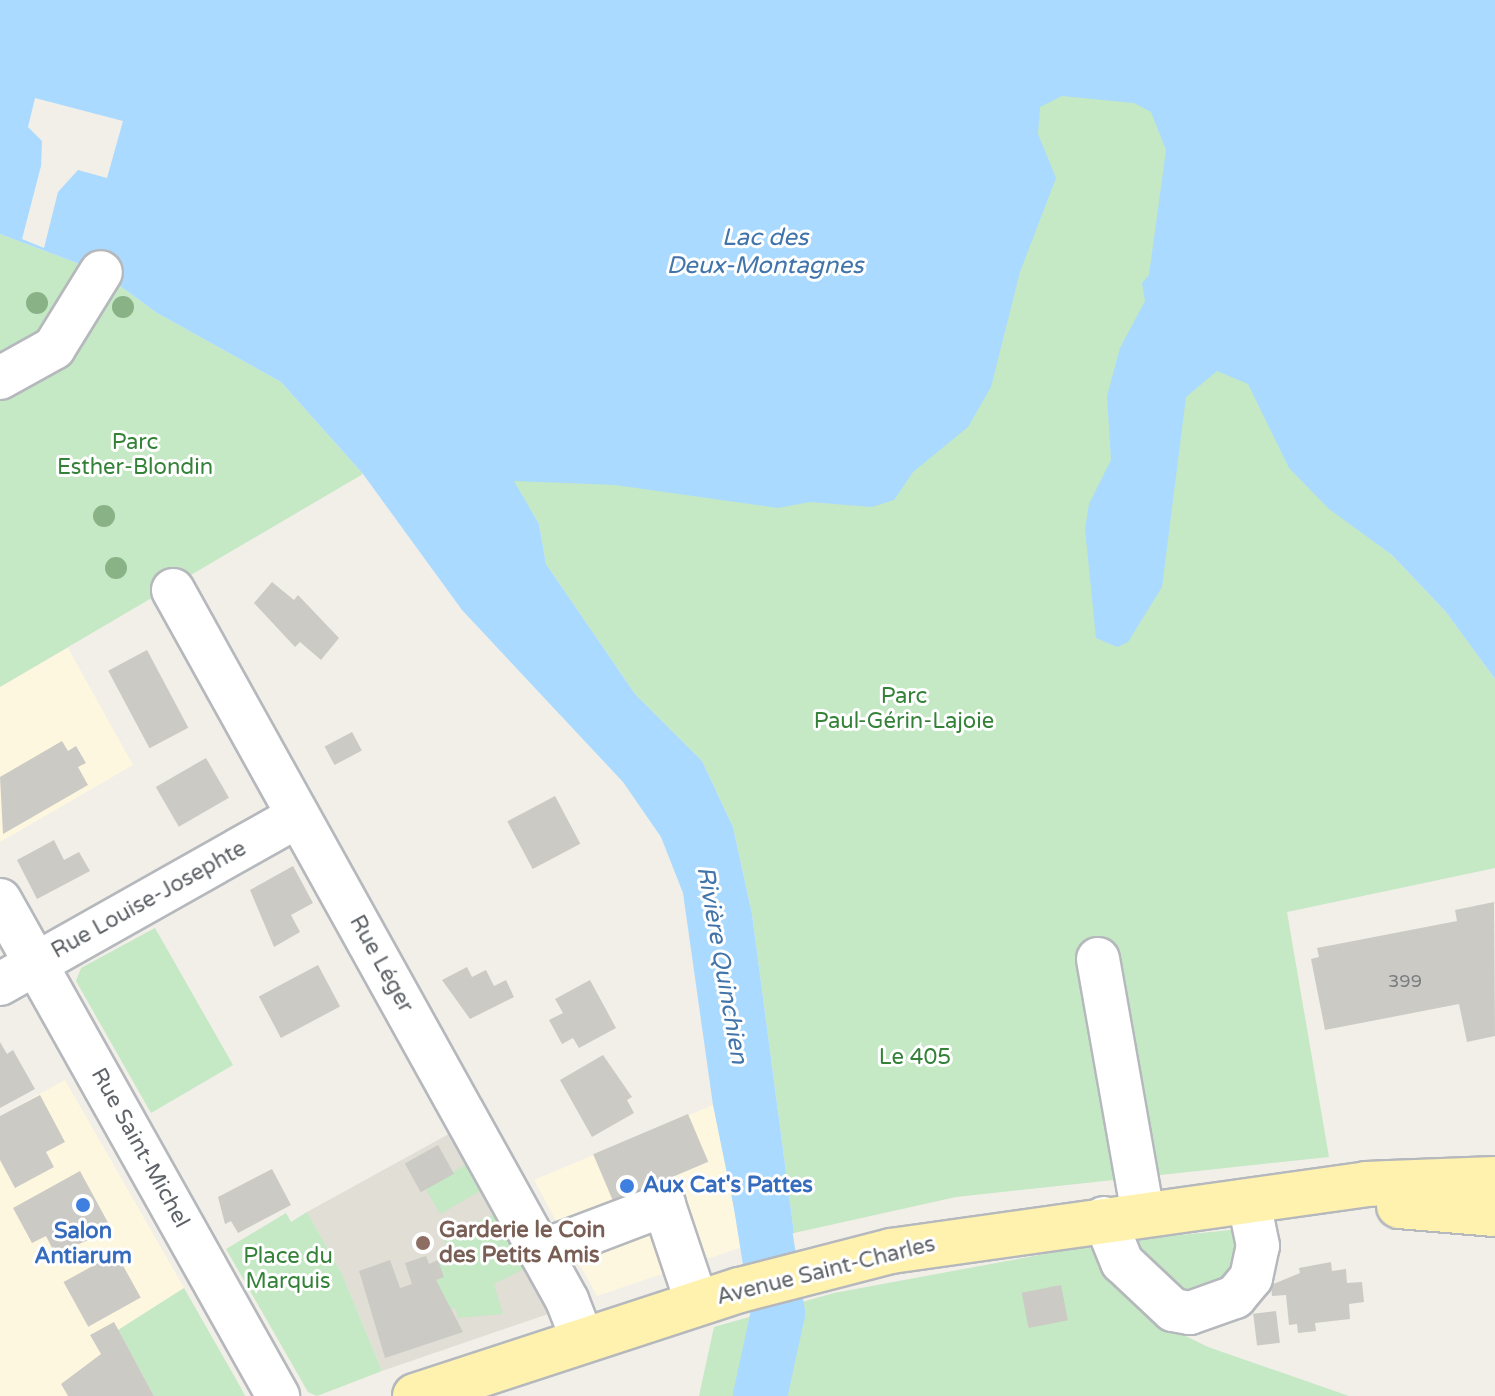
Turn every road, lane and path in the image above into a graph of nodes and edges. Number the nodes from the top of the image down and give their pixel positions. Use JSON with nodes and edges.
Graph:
{"nodes":[{"id":1,"x":101,"y":272,"type":"dead end"},
{"id":2,"x":0,"y":378,"type":"edge"},
{"id":3,"x":173,"y":590,"type":"dead end"},
{"id":4,"x":298,"y":816,"type":"junction"},
{"id":5,"x":0,"y":900,"type":"edge"},
{"id":6,"x":1098,"y":959,"type":"dead end"},
{"id":7,"x":36,"y":964,"type":"junction"},
{"id":8,"x":0,"y":984,"type":"edge"},
{"id":9,"x":1495,"y":1179,"type":"edge"},
{"id":10,"x":1367,"y":1194,"type":"junction"},
{"id":11,"x":1249,"y":1202,"type":"junction"},
{"id":12,"x":1495,"y":1214,"type":"edge"},
{"id":13,"x":1123,"y":1216,"type":"junction"},
{"id":14,"x":540,"y":1252,"type":"junction"},
{"id":15,"x":697,"y":1303,"type":"junction"},
{"id":16,"x":583,"y":1341,"type":"junction"},
{"id":17,"x":278,"y":1396,"type":"edge"},
{"id":18,"x":415,"y":1396,"type":"edge"}],
"edges":[{"from":1,"to":2,"type":"street"},
{"from":3,"to":4,"type":"street","name":"Rue Léger"},
{"from":4,"to":7,"type":"street","name":"Rue Louise-Josephte"},
{"from":4,"to":14,"type":"street","name":"Rue Léger"},
{"from":5,"to":7,"type":"street","name":"Rue Saint-Michel"},
{"from":6,"to":13,"type":"street"},
{"from":7,"to":8,"type":"street","name":"Rue Louise-Josephte"},
{"from":7,"to":17,"type":"street","name":"Rue Saint-Michel"},
{"from":9,"to":10,"type":"main road","name":"Avenue Saint-Charles"},
{"from":10,"to":11,"type":"main road","name":"Avenue Saint-Charles"},
{"from":10,"to":12,"type":"main road","name":"Avenue Saint-Charles"},
{"from":11,"to":13,"type":"main road","name":"Avenue Saint-Charles"},
{"from":11,"to":13,"type":"street"},
{"from":13,"to":15,"type":"main road","name":"Avenue Saint-Charles"},
{"from":14,"to":15,"type":"street"},
{"from":14,"to":16,"type":"street","name":"Rue Léger"},
{"from":15,"to":16,"type":"main road","name":"Avenue Saint-Charles"},
{"from":16,"to":18,"type":"main road","name":"Avenue Saint-Charles"}]}
